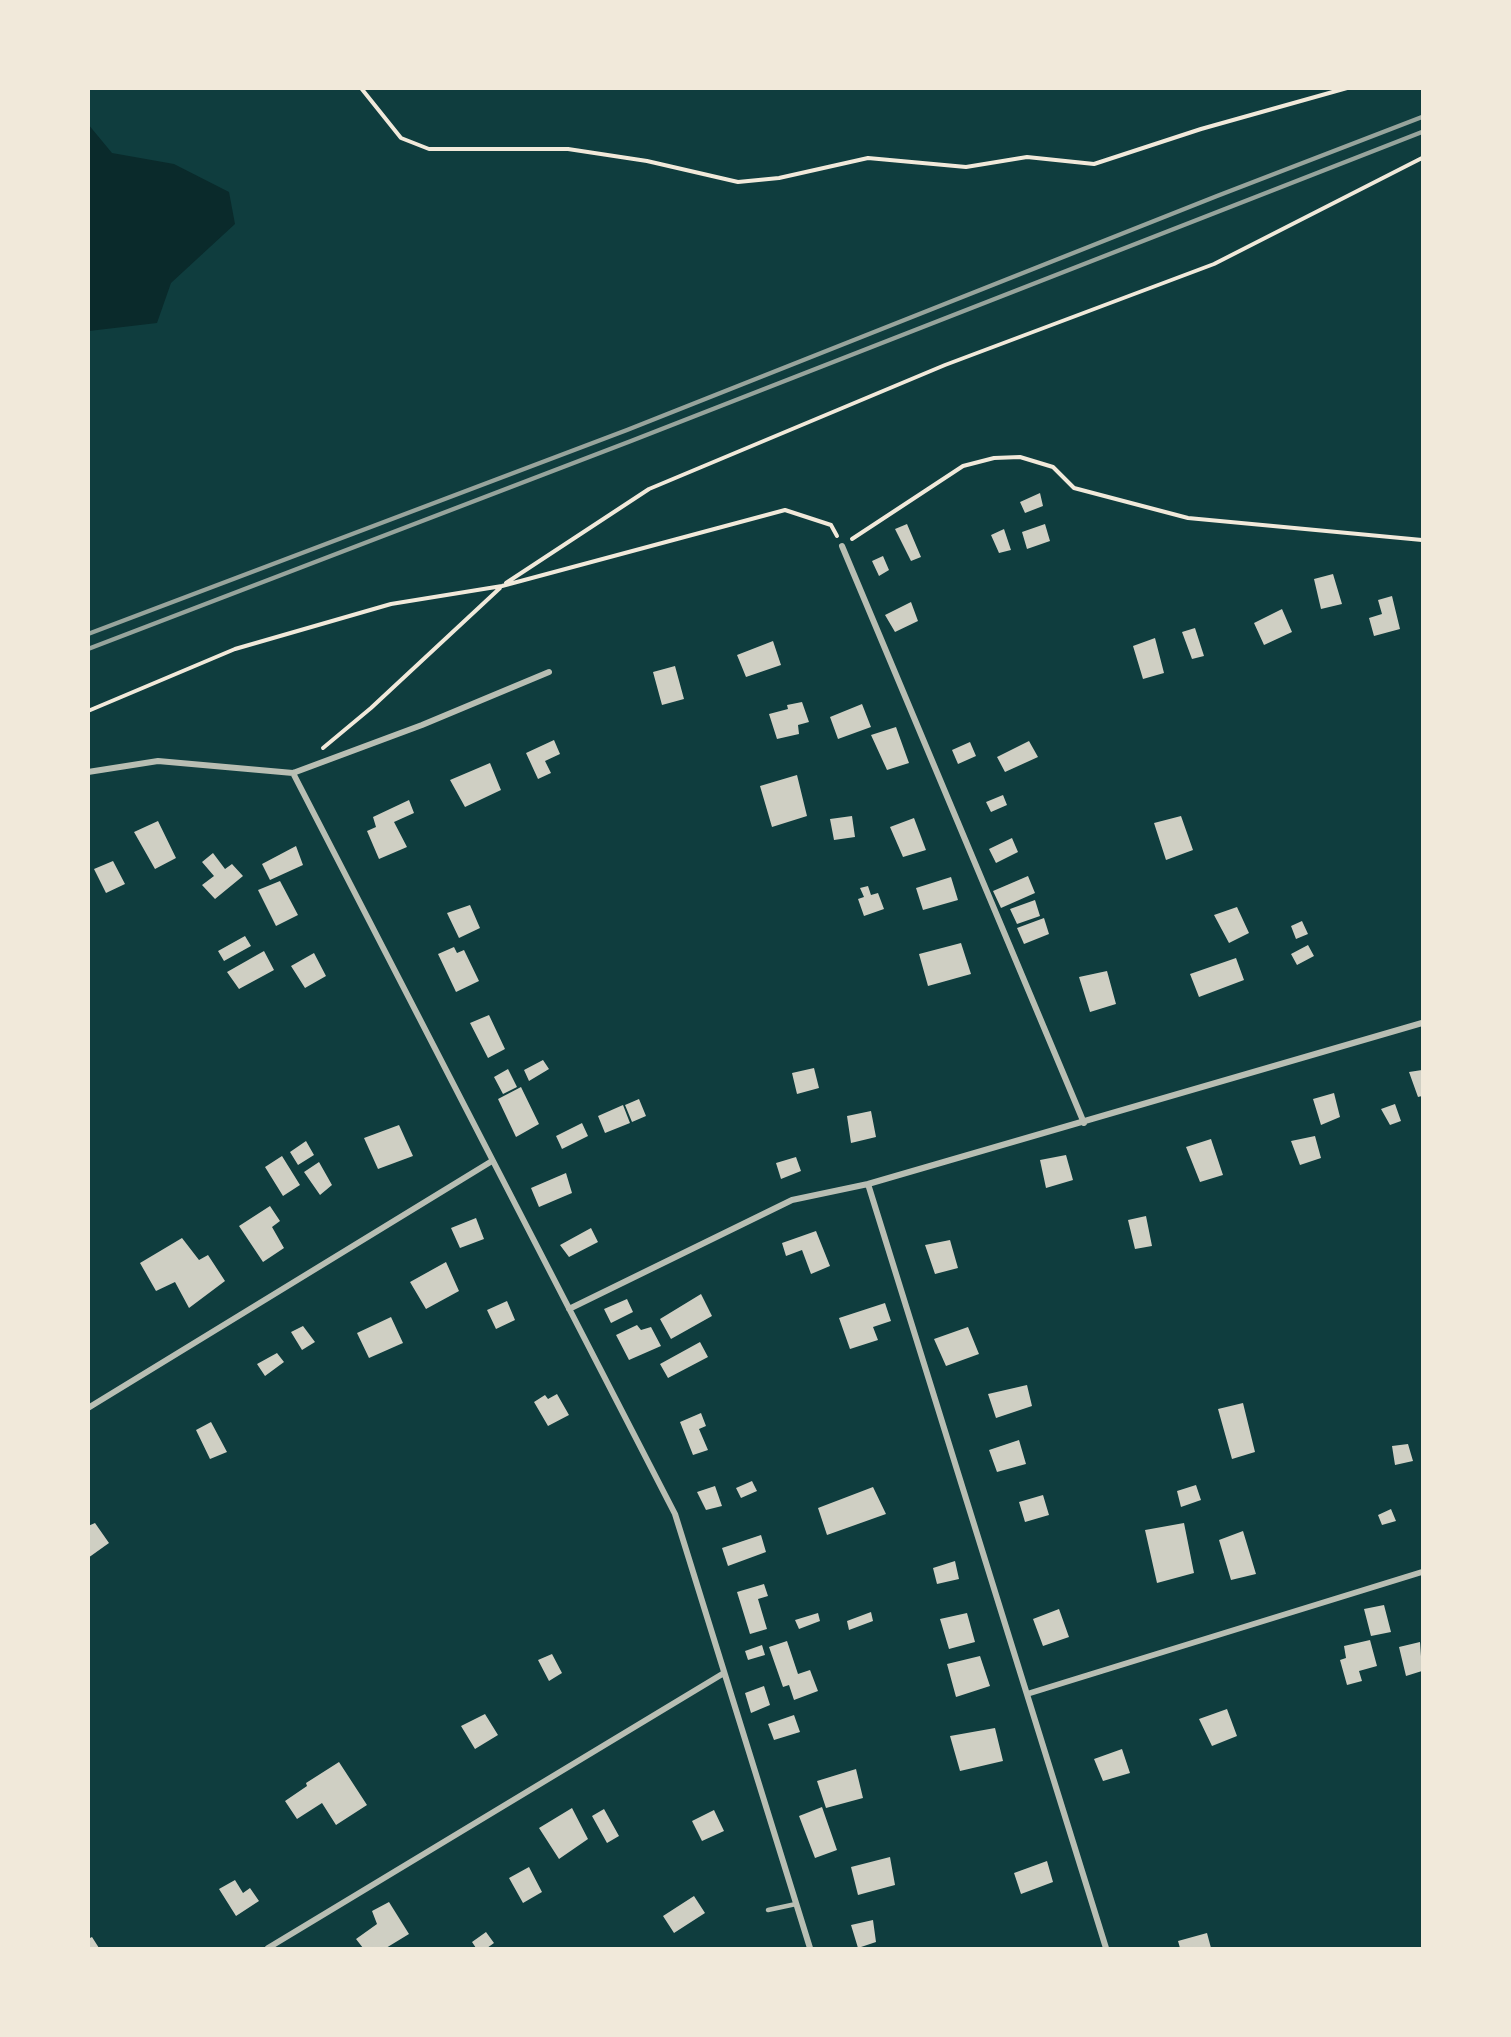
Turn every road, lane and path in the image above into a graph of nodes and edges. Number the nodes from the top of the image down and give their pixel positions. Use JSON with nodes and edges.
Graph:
{"nodes":[{"id":1,"x":361,"y":88,"type":"edge"},
{"id":2,"x":1347,"y":88,"type":"edge"},
{"id":3,"x":1422,"y":158,"type":"edge"},
{"id":4,"x":1422,"y":540,"type":"edge"},
{"id":5,"x":842,"y":546,"type":"junction"},
{"id":6,"x":502,"y":586,"type":"junction"},
{"id":7,"x":549,"y":672,"type":"dead end"},
{"id":8,"x":88,"y":711,"type":"edge"},
{"id":9,"x":319,"y":751,"type":"dead end"},
{"id":10,"x":88,"y":772,"type":"edge"},
{"id":11,"x":293,"y":773,"type":"junction"},
{"id":12,"x":1422,"y":1023,"type":"edge"},
{"id":13,"x":1084,"y":1122,"type":"junction"},
{"id":14,"x":492,"y":1161,"type":"junction"},
{"id":15,"x":868,"y":1184,"type":"junction"},
{"id":16,"x":569,"y":1309,"type":"junction"},
{"id":17,"x":88,"y":1408,"type":"edge"},
{"id":18,"x":1422,"y":1572,"type":"edge"},
{"id":19,"x":724,"y":1673,"type":"junction"},
{"id":20,"x":1027,"y":1694,"type":"junction"},
{"id":21,"x":796,"y":1904,"type":"junction"},
{"id":22,"x":768,"y":1910,"type":"dead end"},
{"id":23,"x":268,"y":1948,"type":"edge"},
{"id":24,"x":810,"y":1948,"type":"edge"},
{"id":25,"x":1106,"y":1948,"type":"edge"}],
"edges":[{"from":1,"to":2,"type":"path"},
{"from":3,"to":6,"type":"path"},
{"from":4,"to":5,"type":"path"},
{"from":5,"to":6,"type":"path"},
{"from":5,"to":13,"type":"street"},
{"from":6,"to":8,"type":"path"},
{"from":6,"to":9,"type":"path"},
{"from":7,"to":11,"type":"street"},
{"from":10,"to":11,"type":"street"},
{"from":11,"to":14,"type":"street"},
{"from":12,"to":13,"type":"street"},
{"from":13,"to":15,"type":"street"},
{"from":14,"to":16,"type":"street"},
{"from":14,"to":17,"type":"street"},
{"from":15,"to":16,"type":"street"},
{"from":15,"to":20,"type":"street"},
{"from":16,"to":19,"type":"street"},
{"from":18,"to":20,"type":"street"},
{"from":19,"to":21,"type":"street"},
{"from":19,"to":23,"type":"street"},
{"from":20,"to":25,"type":"street"},
{"from":21,"to":22,"type":"lane"},
{"from":21,"to":24,"type":"street"}]}
